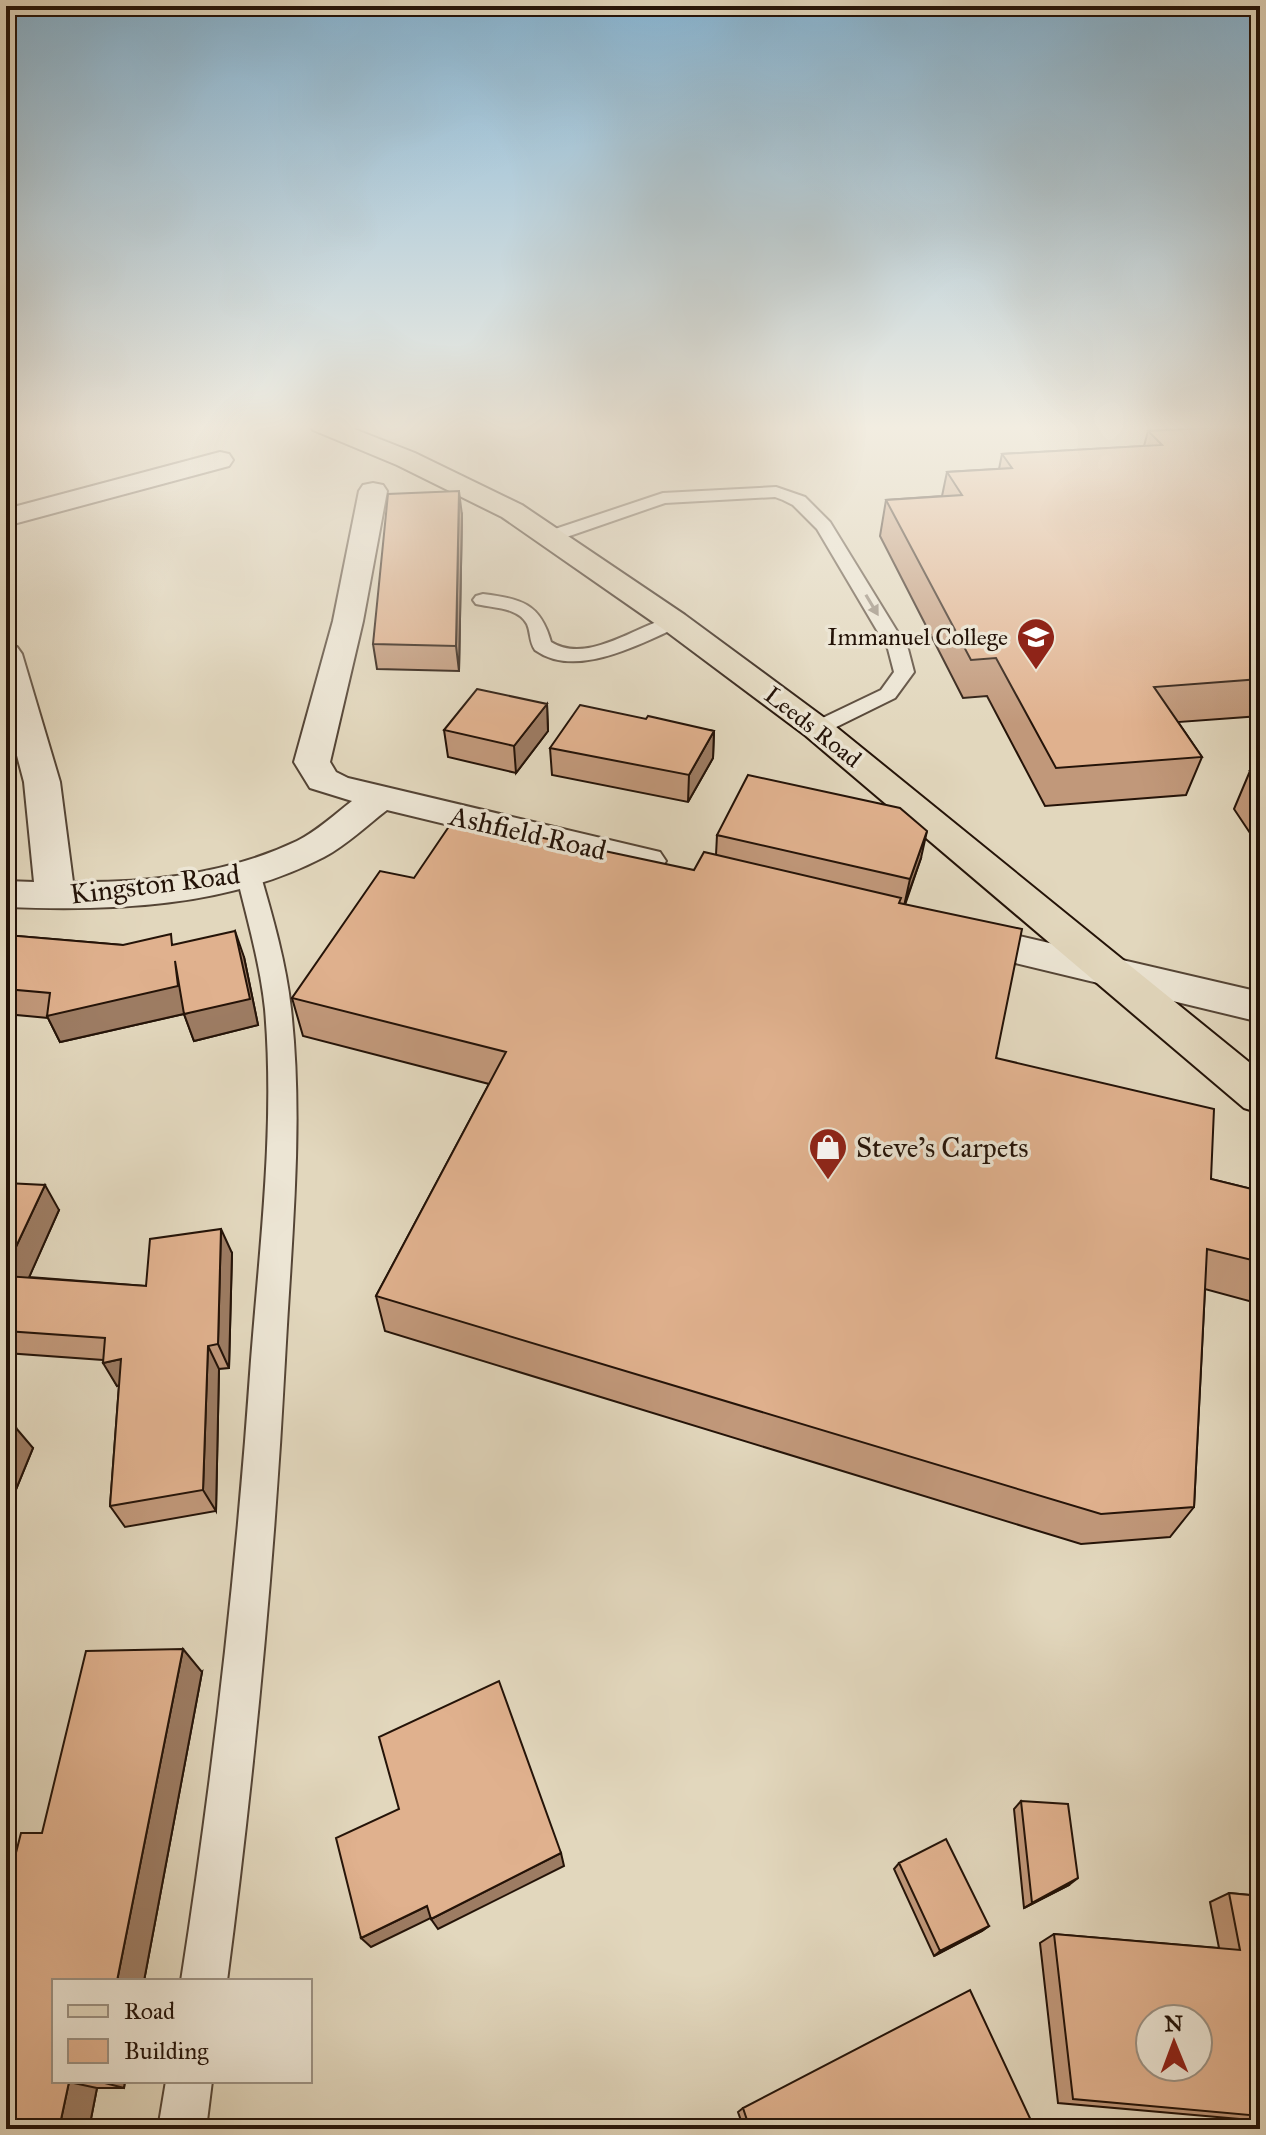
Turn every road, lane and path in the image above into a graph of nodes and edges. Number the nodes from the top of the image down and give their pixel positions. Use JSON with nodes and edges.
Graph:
{"nodes":[{"id":1,"x":367,"y":525,"type":"edge"},
{"id":2,"x":531,"y":525,"type":"edge"},
{"id":3,"x":585,"y":525,"type":"edge"},
{"id":4,"x":819,"y":525,"type":"edge"},
{"id":5,"x":549,"y":537,"type":"junction"},
{"id":6,"x":483,"y":600,"type":"dead end"},
{"id":7,"x":674,"y":622,"type":"junction"},
{"id":8,"x":6,"y":654,"type":"edge"},
{"id":9,"x":818,"y":729,"type":"junction"},
{"id":10,"x":379,"y":798,"type":"junction"},
{"id":11,"x":673,"y":868,"type":"edge"},
{"id":12,"x":248,"y":873,"type":"junction"},
{"id":13,"x":6,"y":894,"type":"edge"},
{"id":14,"x":55,"y":896,"type":"junction"},
{"id":15,"x":921,"y":927,"type":"edge"},
{"id":16,"x":1106,"y":971,"type":"junction"},
{"id":17,"x":1260,"y":1007,"type":"edge"},
{"id":18,"x":1260,"y":1096,"type":"edge"},
{"id":19,"x":204,"y":1979,"type":"edge"},
{"id":20,"x":189,"y":2083,"type":"edge"},
{"id":21,"x":182,"y":2129,"type":"edge"}],
"edges":[{"from":1,"to":10,"type":"street","name":"Ashfield Road"},
{"from":2,"to":5,"type":"main road","name":"Leeds Road"},
{"from":5,"to":3,"type":"lane","one_way":true},
{"from":4,"to":9,"type":"lane","one_way":true},
{"from":5,"to":7,"type":"main road","name":"Leeds Road"},
{"from":6,"to":7,"type":"lane"},
{"from":7,"to":9,"type":"main road","name":"Leeds Road"},
{"from":8,"to":14,"type":"street"},
{"from":9,"to":16,"type":"main road","name":"Leeds Road"},
{"from":10,"to":11,"type":"street","name":"Ashfield Road"},
{"from":10,"to":12,"type":"street","name":"Kingston Road"},
{"from":12,"to":14,"type":"street","name":"Kingston Road"},
{"from":12,"to":19,"type":"lane"},
{"from":13,"to":14,"type":"street","name":"Kingston Road"},
{"from":15,"to":16,"type":"street"},
{"from":16,"to":17,"type":"street"},
{"from":16,"to":18,"type":"main road","name":"Leeds Road"},
{"from":20,"to":21,"type":"lane"}]}
